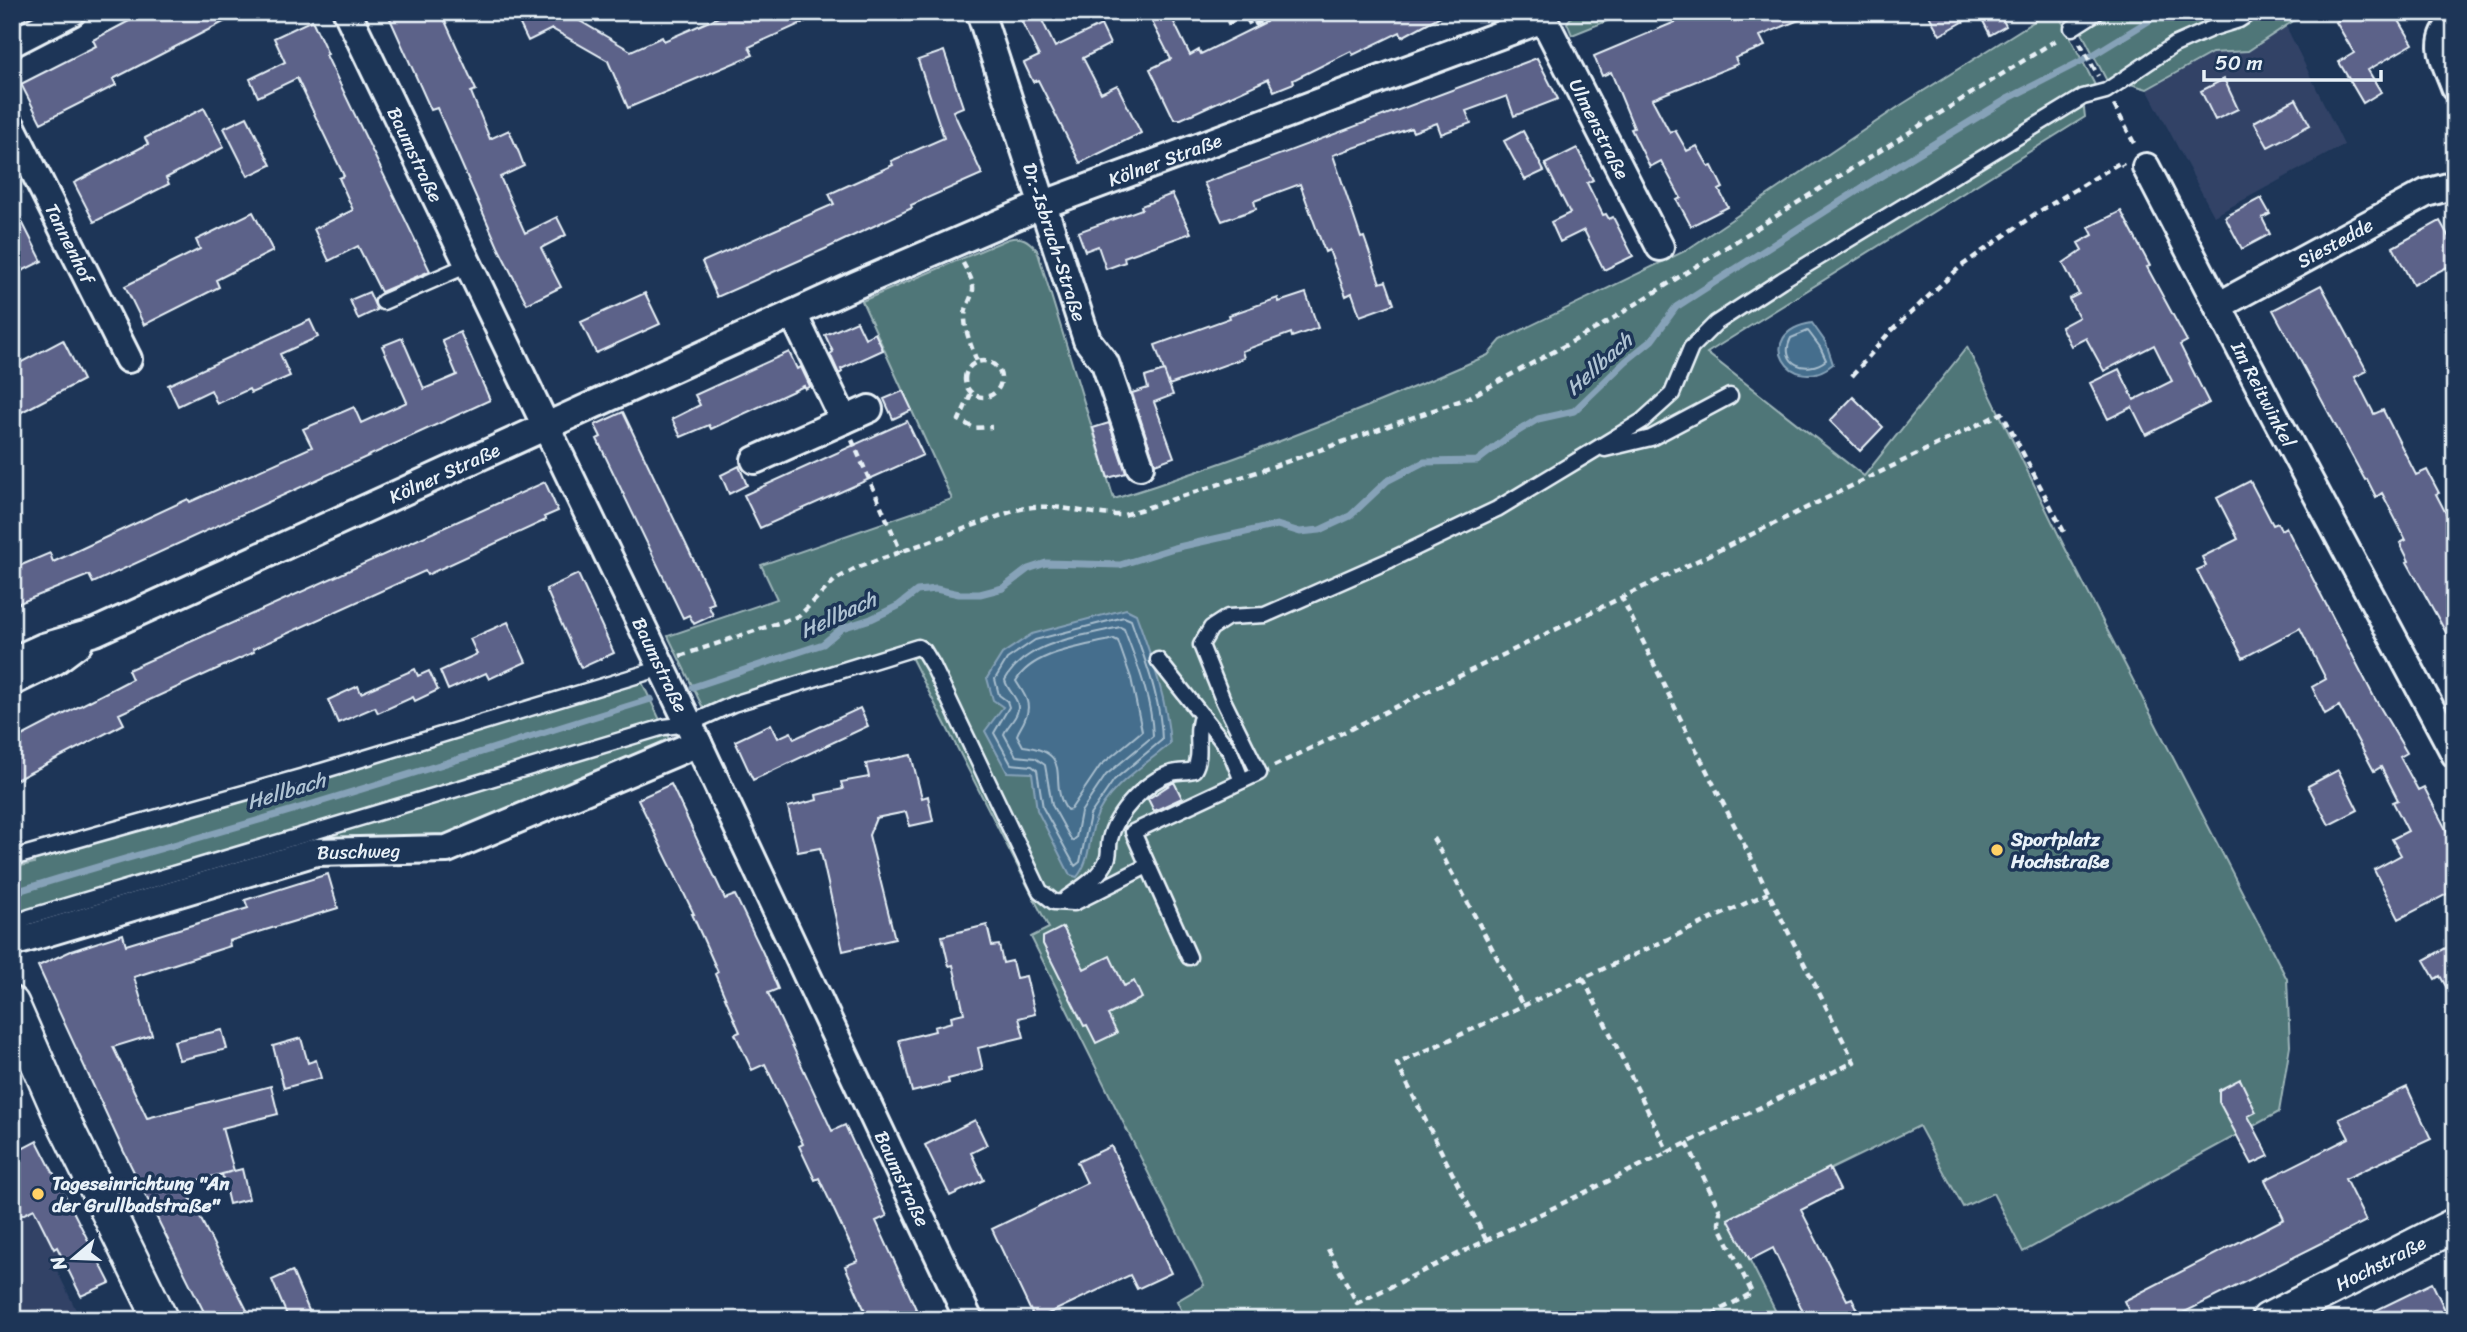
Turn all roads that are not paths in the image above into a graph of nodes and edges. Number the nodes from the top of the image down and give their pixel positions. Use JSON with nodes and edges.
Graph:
{"nodes":[{"id":1,"x":72,"y":12,"type":"edge"},
{"id":2,"x":347,"y":12,"type":"edge"},
{"id":3,"x":980,"y":12,"type":"edge"},
{"id":4,"x":2096,"y":12,"type":"edge"},
{"id":5,"x":2251,"y":12,"type":"edge"},
{"id":6,"x":1541,"y":16,"type":"edge"},
{"id":7,"x":2455,"y":21,"type":"edge"},
{"id":8,"x":2073,"y":31,"type":"road end"},
{"id":9,"x":12,"y":43,"type":"edge"},
{"id":10,"x":2455,"y":87,"type":"edge"},
{"id":11,"x":12,"y":127,"type":"edge"},
{"id":12,"x":2136,"y":170,"type":"road end"},
{"id":13,"x":2455,"y":185,"type":"edge"},
{"id":14,"x":1042,"y":205,"type":"junction"},
{"id":15,"x":1660,"y":247,"type":"dead end"},
{"id":16,"x":468,"y":265,"type":"junction"},
{"id":17,"x":383,"y":302,"type":"dead end"},
{"id":18,"x":2218,"y":306,"type":"junction"},
{"id":19,"x":793,"y":314,"type":"junction"},
{"id":20,"x":128,"y":359,"type":"dead end"},
{"id":21,"x":1730,"y":396,"type":"dead end"},
{"id":22,"x":869,"y":409,"type":"dead end"},
{"id":23,"x":844,"y":420,"type":"junction"},
{"id":24,"x":547,"y":428,"type":"junction"},
{"id":25,"x":1593,"y":451,"type":"junction"},
{"id":26,"x":755,"y":460,"type":"dead end"},
{"id":27,"x":1140,"y":466,"type":"dead end"},
{"id":28,"x":95,"y":632,"type":"junction"},
{"id":29,"x":1158,"y":660,"type":"dead end"},
{"id":30,"x":12,"y":661,"type":"edge"},
{"id":31,"x":661,"y":665,"type":"junction"},
{"id":32,"x":12,"y":682,"type":"edge"},
{"id":33,"x":1202,"y":715,"type":"junction"},
{"id":34,"x":693,"y":734,"type":"junction"},
{"id":35,"x":2454,"y":753,"type":"edge"},
{"id":36,"x":1242,"y":781,"type":"junction"},
{"id":37,"x":12,"y":858,"type":"edge"},
{"id":38,"x":1147,"y":866,"type":"junction"},
{"id":39,"x":1062,"y":902,"type":"junction"},
{"id":40,"x":12,"y":925,"type":"edge"},
{"id":41,"x":12,"y":943,"type":"edge"},
{"id":42,"x":1189,"y":957,"type":"dead end"},
{"id":43,"x":12,"y":1004,"type":"edge"},
{"id":44,"x":2455,"y":1224,"type":"edge"},
{"id":45,"x":161,"y":1320,"type":"edge"},
{"id":46,"x":969,"y":1320,"type":"edge"},
{"id":47,"x":2267,"y":1320,"type":"edge"}],
"edges":[{"from":1,"to":9,"type":"street"},
{"from":2,"to":16,"type":"street","name":"Baumstraße"},
{"from":3,"to":14,"type":"street","name":"Dr.-Isbruch-Straße"},
{"from":4,"to":8,"type":"lane"},
{"from":5,"to":25,"type":"lane"},
{"from":6,"to":14,"type":"street","name":"Kölner Straße"},
{"from":6,"to":15,"type":"street","name":"Ulmenstraße"},
{"from":7,"to":10,"type":"street"},
{"from":11,"to":20,"type":"street","name":"Tannenhof"},
{"from":12,"to":18,"type":"street","name":"Im Reitwinkel"},
{"from":13,"to":18,"type":"street","name":"Siestedde"},
{"from":14,"to":19,"type":"street","name":"Kölner Straße"},
{"from":14,"to":27,"type":"street","name":"Dr.-Isbruch-Straße"},
{"from":16,"to":17,"type":"lane"},
{"from":16,"to":24,"type":"street","name":"Baumstraße"},
{"from":18,"to":35,"type":"street","name":"Im Reitwinkel"},
{"from":19,"to":23,"type":"street"},
{"from":19,"to":24,"type":"street","name":"Kölner Straße"},
{"from":21,"to":25,"type":"lane"},
{"from":22,"to":23,"type":"street"},
{"from":23,"to":26,"type":"street"},
{"from":24,"to":28,"type":"street","name":"Kölner Straße"},
{"from":24,"to":31,"type":"street","name":"Baumstraße"},
{"from":25,"to":36,"type":"lane"},
{"from":28,"to":30,"type":"street","name":"Kölner Straße"},
{"from":28,"to":32,"type":"street","name":"Kölner Straße"},
{"from":29,"to":33,"type":"lane"},
{"from":31,"to":34,"type":"street","name":"Baumstraße"},
{"from":31,"to":37,"type":"lane"},
{"from":33,"to":36,"type":"lane"},
{"from":33,"to":39,"type":"lane"},
{"from":34,"to":39,"type":"lane"},
{"from":34,"to":40,"type":"lane"},
{"from":34,"to":41,"type":"street","name":"Buschweg"},
{"from":34,"to":46,"type":"street","name":"Baumstraße"},
{"from":36,"to":38,"type":"lane"},
{"from":38,"to":39,"type":"lane"},
{"from":38,"to":42,"type":"lane"},
{"from":43,"to":45,"type":"street"},
{"from":44,"to":47,"type":"street","name":"Hochstraße"}]}
